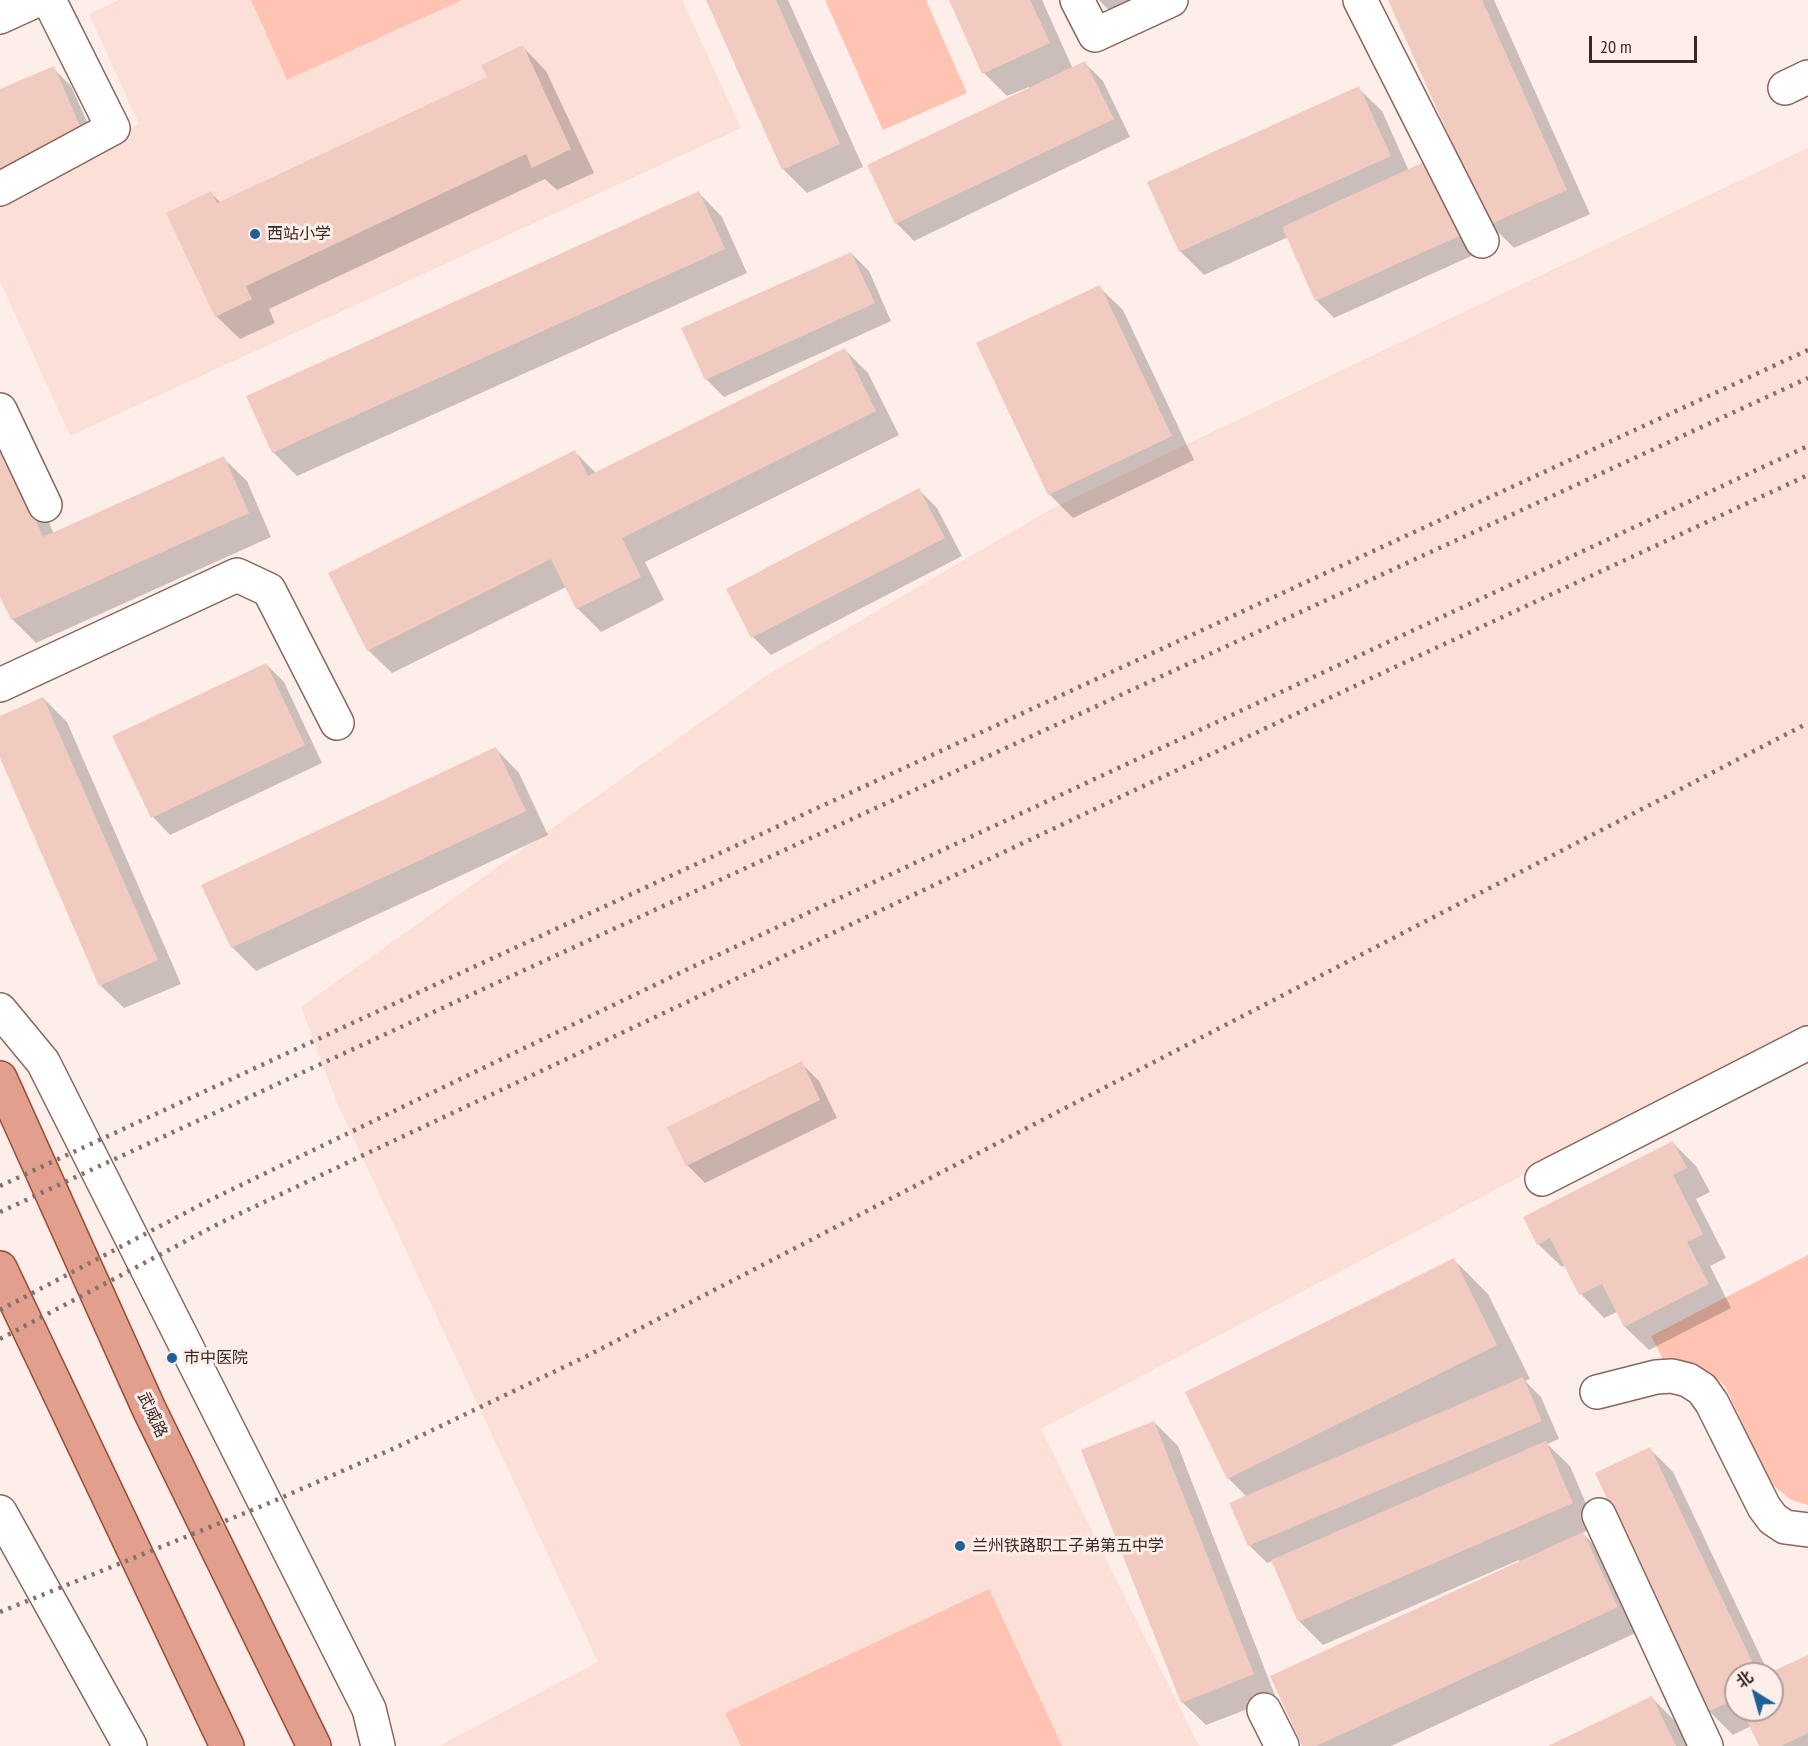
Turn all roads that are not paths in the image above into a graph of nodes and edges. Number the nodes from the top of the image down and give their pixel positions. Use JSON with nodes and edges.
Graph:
{"nodes":[{"id":1,"x":37,"y":0,"type":"edge"},
{"id":2,"x":49,"y":0,"type":"edge"},
{"id":3,"x":1077,"y":0,"type":"edge"},
{"id":4,"x":1171,"y":0,"type":"edge"},
{"id":5,"x":1360,"y":0,"type":"edge"},
{"id":6,"x":0,"y":17,"type":"edge"},
{"id":7,"x":0,"y":189,"type":"edge"},
{"id":8,"x":1482,"y":241,"type":"dead end"},
{"id":9,"x":0,"y":410,"type":"edge"},
{"id":10,"x":45,"y":505,"type":"dead end"},
{"id":11,"x":0,"y":685,"type":"edge"},
{"id":12,"x":337,"y":723,"type":"dead end"},
{"id":13,"x":0,"y":1011,"type":"edge"},
{"id":14,"x":1808,"y":1042,"type":"edge"},
{"id":15,"x":0,"y":1078,"type":"edge"},
{"id":16,"x":1542,"y":1179,"type":"dead end"},
{"id":17,"x":0,"y":1268,"type":"edge"},
{"id":18,"x":1597,"y":1392,"type":"dead end"},
{"id":19,"x":0,"y":1512,"type":"edge"},
{"id":20,"x":1599,"y":1515,"type":"dead end"},
{"id":21,"x":1808,"y":1530,"type":"edge"},
{"id":22,"x":1264,"y":1710,"type":"dead end"},
{"id":23,"x":130,"y":1746,"type":"edge"},
{"id":24,"x":227,"y":1746,"type":"edge"},
{"id":25,"x":314,"y":1746,"type":"edge"},
{"id":26,"x":378,"y":1746,"type":"edge"},
{"id":27,"x":1282,"y":1746,"type":"edge"},
{"id":28,"x":1706,"y":1746,"type":"edge"}],
"edges":[{"from":1,"to":6,"type":"street"},
{"from":2,"to":7,"type":"street"},
{"from":3,"to":4,"type":"street"},
{"from":5,"to":8,"type":"street"},
{"from":9,"to":10,"type":"street"},
{"from":11,"to":12,"type":"street"},
{"from":13,"to":26,"type":"street"},
{"from":14,"to":16,"type":"street"},
{"from":15,"to":25,"type":"main road","name":"武威路"},
{"from":17,"to":24,"type":"main road"},
{"from":18,"to":21,"type":"street"},
{"from":19,"to":23,"type":"street"},
{"from":20,"to":28,"type":"street"},
{"from":22,"to":27,"type":"street"}]}
